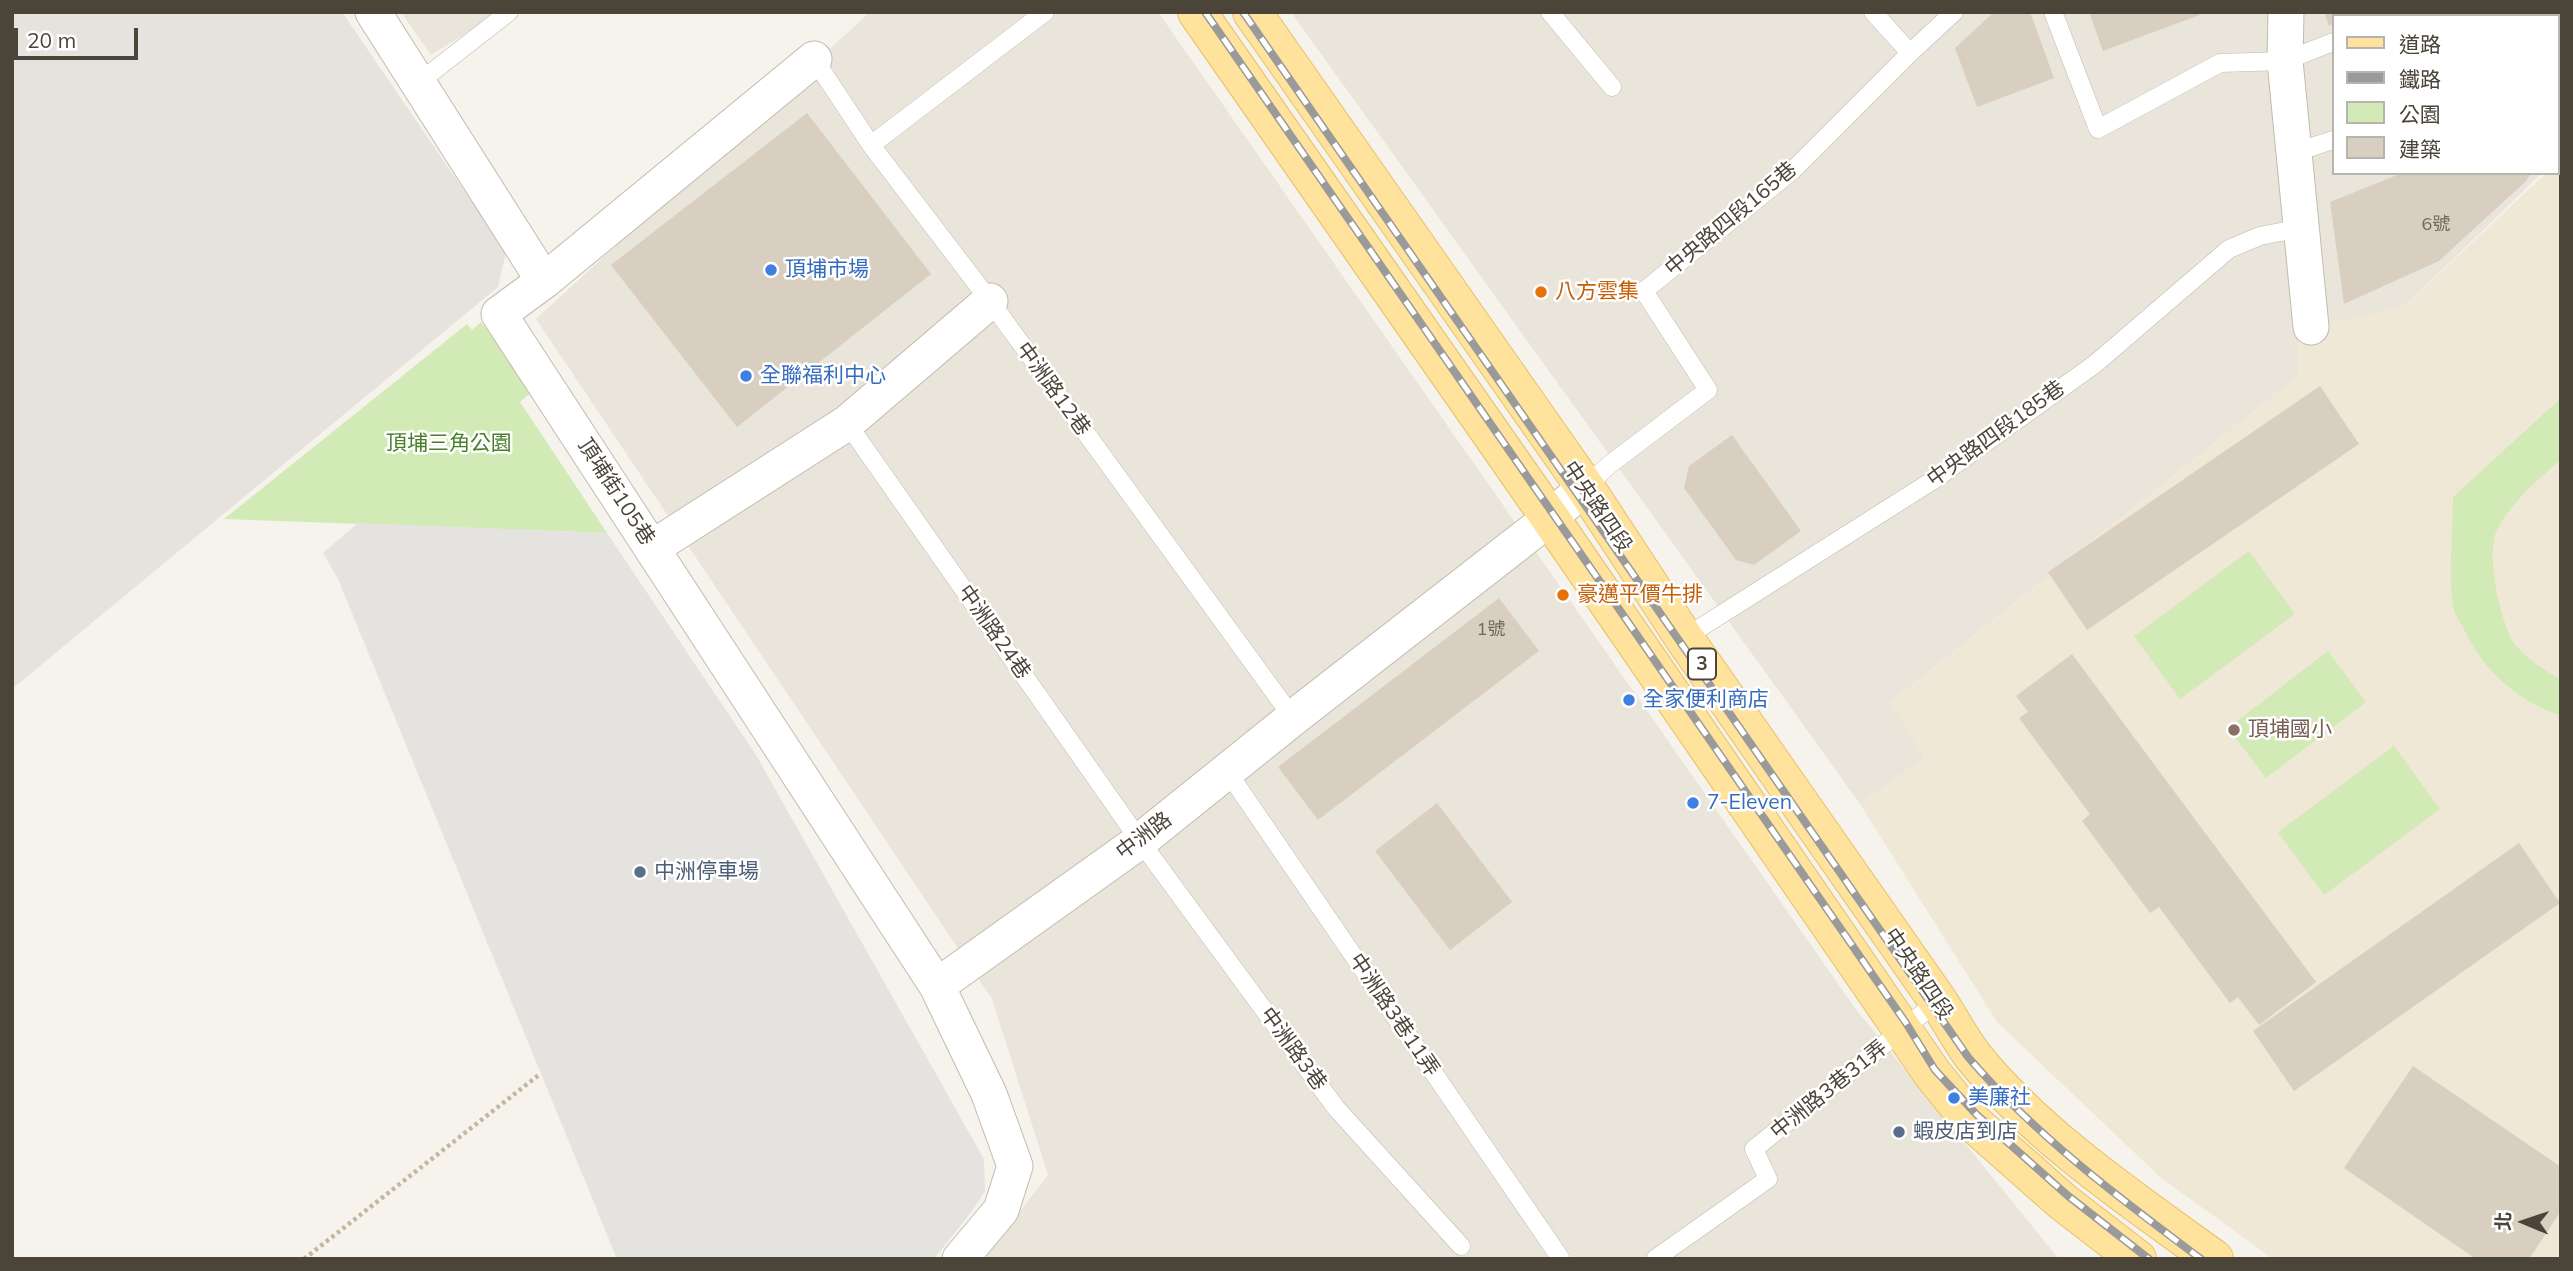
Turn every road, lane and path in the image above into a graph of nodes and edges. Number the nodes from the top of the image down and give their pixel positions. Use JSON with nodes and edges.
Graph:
{"nodes":[{"id":1,"x":373,"y":12,"type":"edge"},
{"id":2,"x":509,"y":12,"type":"edge"},
{"id":3,"x":1045,"y":12,"type":"edge"},
{"id":4,"x":1197,"y":12,"type":"edge"},
{"id":5,"x":1252,"y":12,"type":"edge"},
{"id":6,"x":1550,"y":12,"type":"edge"},
{"id":7,"x":1873,"y":12,"type":"edge"},
{"id":8,"x":1954,"y":12,"type":"edge"},
{"id":9,"x":2053,"y":12,"type":"edge"},
{"id":10,"x":2286,"y":12,"type":"edge"},
{"id":11,"x":2332,"y":43,"type":"edge"},
{"id":12,"x":1910,"y":53,"type":"junction"},
{"id":13,"x":814,"y":59,"type":"joint"},
{"id":14,"x":2286,"y":61,"type":"junction"},
{"id":15,"x":418,"y":83,"type":"junction"},
{"id":16,"x":1612,"y":88,"type":"dead end"},
{"id":17,"x":2332,"y":140,"type":"edge"},
{"id":18,"x":871,"y":145,"type":"junction"},
{"id":19,"x":2293,"y":153,"type":"junction"},
{"id":20,"x":2301,"y":228,"type":"junction"},
{"id":21,"x":544,"y":281,"type":"junction"},
{"id":22,"x":990,"y":301,"type":"junction"},
{"id":23,"x":2311,"y":327,"type":"dead end"},
{"id":24,"x":847,"y":423,"type":"junction"},
{"id":25,"x":1585,"y":487,"type":"junction"},
{"id":26,"x":1550,"y":518,"type":"junction"},
{"id":27,"x":652,"y":548,"type":"junction"},
{"id":28,"x":1684,"y":638,"type":"junction"},
{"id":29,"x":1293,"y":718,"type":"junction"},
{"id":30,"x":1227,"y":771,"type":"junction"},
{"id":31,"x":1140,"y":841,"type":"junction"},
{"id":32,"x":937,"y":986,"type":"junction"},
{"id":33,"x":1938,"y":1001,"type":"junction"},
{"id":34,"x":1902,"y":1031,"type":"junction"},
{"id":35,"x":540,"y":1074,"type":"dead end"},
{"id":36,"x":1461,"y":1246,"type":"dead end"},
{"id":37,"x":2207,"y":1256,"type":"edge"},
{"id":38,"x":304,"y":1259,"type":"edge"},
{"id":39,"x":960,"y":1259,"type":"edge"},
{"id":40,"x":1561,"y":1259,"type":"edge"},
{"id":41,"x":1655,"y":1259,"type":"edge"},
{"id":42,"x":2137,"y":1259,"type":"edge"}],
"edges":[{"from":1,"to":15,"type":"street"},
{"from":2,"to":15,"type":"lane"},
{"from":3,"to":18,"type":"lane"},
{"from":4,"to":26,"type":"main road","number":"3"},
{"from":5,"to":25,"type":"main road","name":"中央路四段","number":"3"},
{"from":6,"to":16,"type":"lane"},
{"from":7,"to":12,"type":"lane"},
{"from":8,"to":12,"type":"lane","name":"中央路四段165巷"},
{"from":9,"to":14,"type":"lane"},
{"from":10,"to":14,"type":"street"},
{"from":11,"to":14,"type":"lane"},
{"from":12,"to":25,"type":"lane","name":"中央路四段165巷"},
{"from":13,"to":18,"type":"lane","name":"中洲路12巷"},
{"from":13,"to":21,"type":"street"},
{"from":14,"to":19,"type":"street"},
{"from":15,"to":21,"type":"street"},
{"from":17,"to":19,"type":"lane"},
{"from":18,"to":22,"type":"lane","name":"中洲路12巷"},
{"from":19,"to":20,"type":"street"},
{"from":20,"to":23,"type":"street"},
{"from":20,"to":28,"type":"lane","name":"中央路四段185巷"},
{"from":21,"to":27,"type":"street","name":"頂埔街105巷"},
{"from":22,"to":24,"type":"street"},
{"from":22,"to":29,"type":"lane","name":"中洲路12巷"},
{"from":24,"to":27,"type":"street"},
{"from":24,"to":31,"type":"lane","name":"中洲路24巷"},
{"from":25,"to":26,"type":"street","name":"中洲路"},
{"from":25,"to":28,"type":"main road","name":"中央路四段","number":"3"},
{"from":26,"to":29,"type":"street","name":"中洲路"},
{"from":26,"to":34,"type":"main road","number":"3"},
{"from":27,"to":32,"type":"street","name":"頂埔街105巷"},
{"from":28,"to":33,"type":"main road","name":"中央路四段","number":"3"},
{"from":29,"to":30,"type":"street","name":"中洲路"},
{"from":30,"to":31,"type":"street","name":"中洲路"},
{"from":30,"to":40,"type":"lane","name":"中洲路3巷11弄"},
{"from":31,"to":32,"type":"street","name":"中洲路"},
{"from":31,"to":36,"type":"lane","name":"中洲路3巷"},
{"from":32,"to":39,"type":"street"},
{"from":33,"to":34,"type":"lane","name":"中洲路3巷31弄"},
{"from":33,"to":37,"type":"main road","name":"中央路四段","number":"3"},
{"from":34,"to":41,"type":"lane","name":"中洲路3巷31弄"},
{"from":34,"to":42,"type":"main road","number":"3"},
{"from":35,"to":38,"type":"path"}]}
